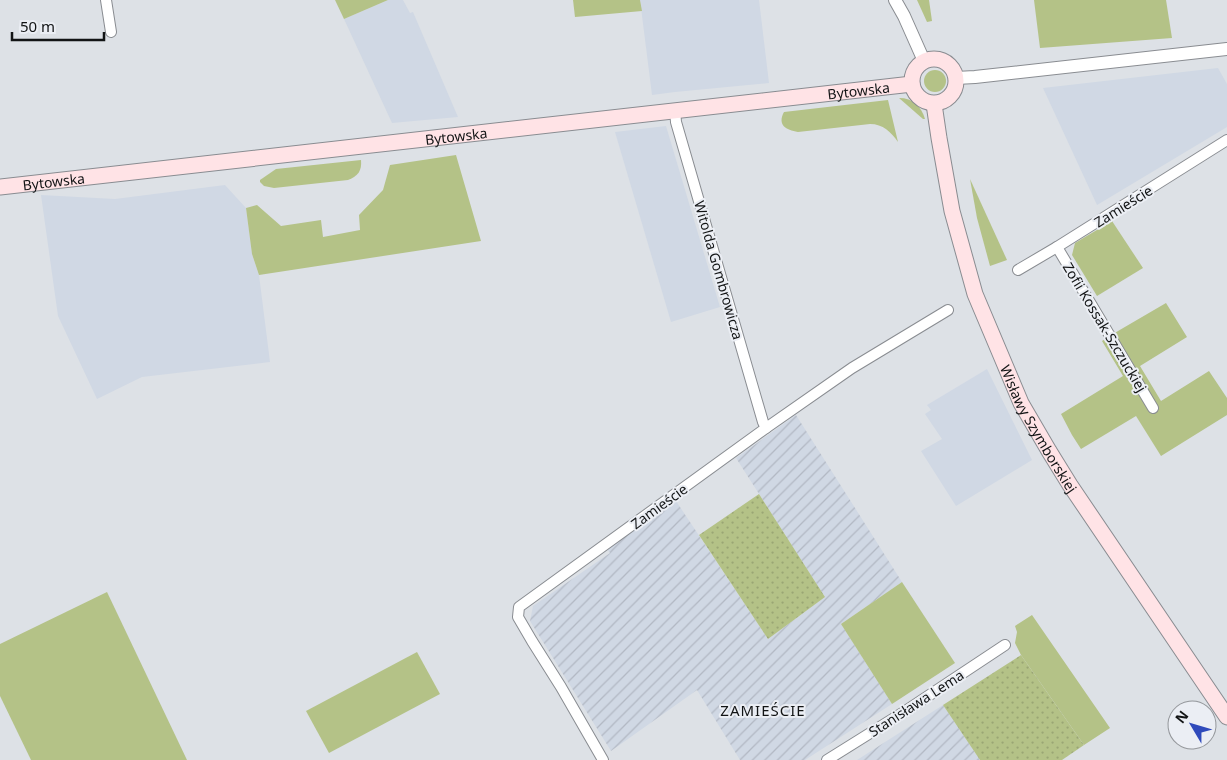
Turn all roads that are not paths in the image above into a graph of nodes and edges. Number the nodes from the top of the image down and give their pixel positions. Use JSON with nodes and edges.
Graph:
{"nodes":[{"id":1,"x":106,"y":0,"type":"edge"},
{"id":2,"x":895,"y":0,"type":"edge"},
{"id":3,"x":112,"y":32,"type":"dead end"},
{"id":4,"x":1227,"y":48,"type":"edge"},
{"id":5,"x":924,"y":61,"type":"junction"},
{"id":6,"x":956,"y":78,"type":"junction"},
{"id":7,"x":912,"y":84,"type":"junction"},
{"id":8,"x":934,"y":104,"type":"junction"},
{"id":9,"x":675,"y":110,"type":"junction"},
{"id":10,"x":1227,"y":140,"type":"edge"},
{"id":11,"x":0,"y":187,"type":"edge"},
{"id":12,"x":1057,"y":247,"type":"junction"},
{"id":13,"x":1018,"y":270,"type":"dead end"},
{"id":14,"x":948,"y":310,"type":"dead end"},
{"id":15,"x":1153,"y":408,"type":"dead end"},
{"id":16,"x":766,"y":428,"type":"junction"},
{"id":17,"x":1005,"y":646,"type":"dead end"},
{"id":18,"x":1227,"y":717,"type":"edge"},
{"id":19,"x":603,"y":760,"type":"edge"},
{"id":20,"x":827,"y":760,"type":"edge"}],
"edges":[{"from":1,"to":3,"type":"street"},
{"from":2,"to":5,"type":"street"},
{"from":4,"to":6,"type":"street"},
{"from":5,"to":6,"type":"main road"},
{"from":5,"to":7,"type":"main road"},
{"from":6,"to":8,"type":"main road"},
{"from":7,"to":8,"type":"main road"},
{"from":7,"to":9,"type":"main road","name":"Bytowska"},
{"from":8,"to":18,"type":"main road","name":"Wisławy Szymborskiej"},
{"from":9,"to":11,"type":"main road","name":"Bytowska"},
{"from":9,"to":16,"type":"street","name":"Witolda Gombrowicza"},
{"from":10,"to":12,"type":"street","name":"Zamieście"},
{"from":12,"to":13,"type":"street","name":"Zamieście"},
{"from":12,"to":15,"type":"street","name":"Zofii Kossak-Szczuckiej"},
{"from":14,"to":16,"type":"street","name":"Zamieście"},
{"from":16,"to":19,"type":"street","name":"Zamieście"},
{"from":17,"to":20,"type":"street","name":"Stanisława Lema"}]}
